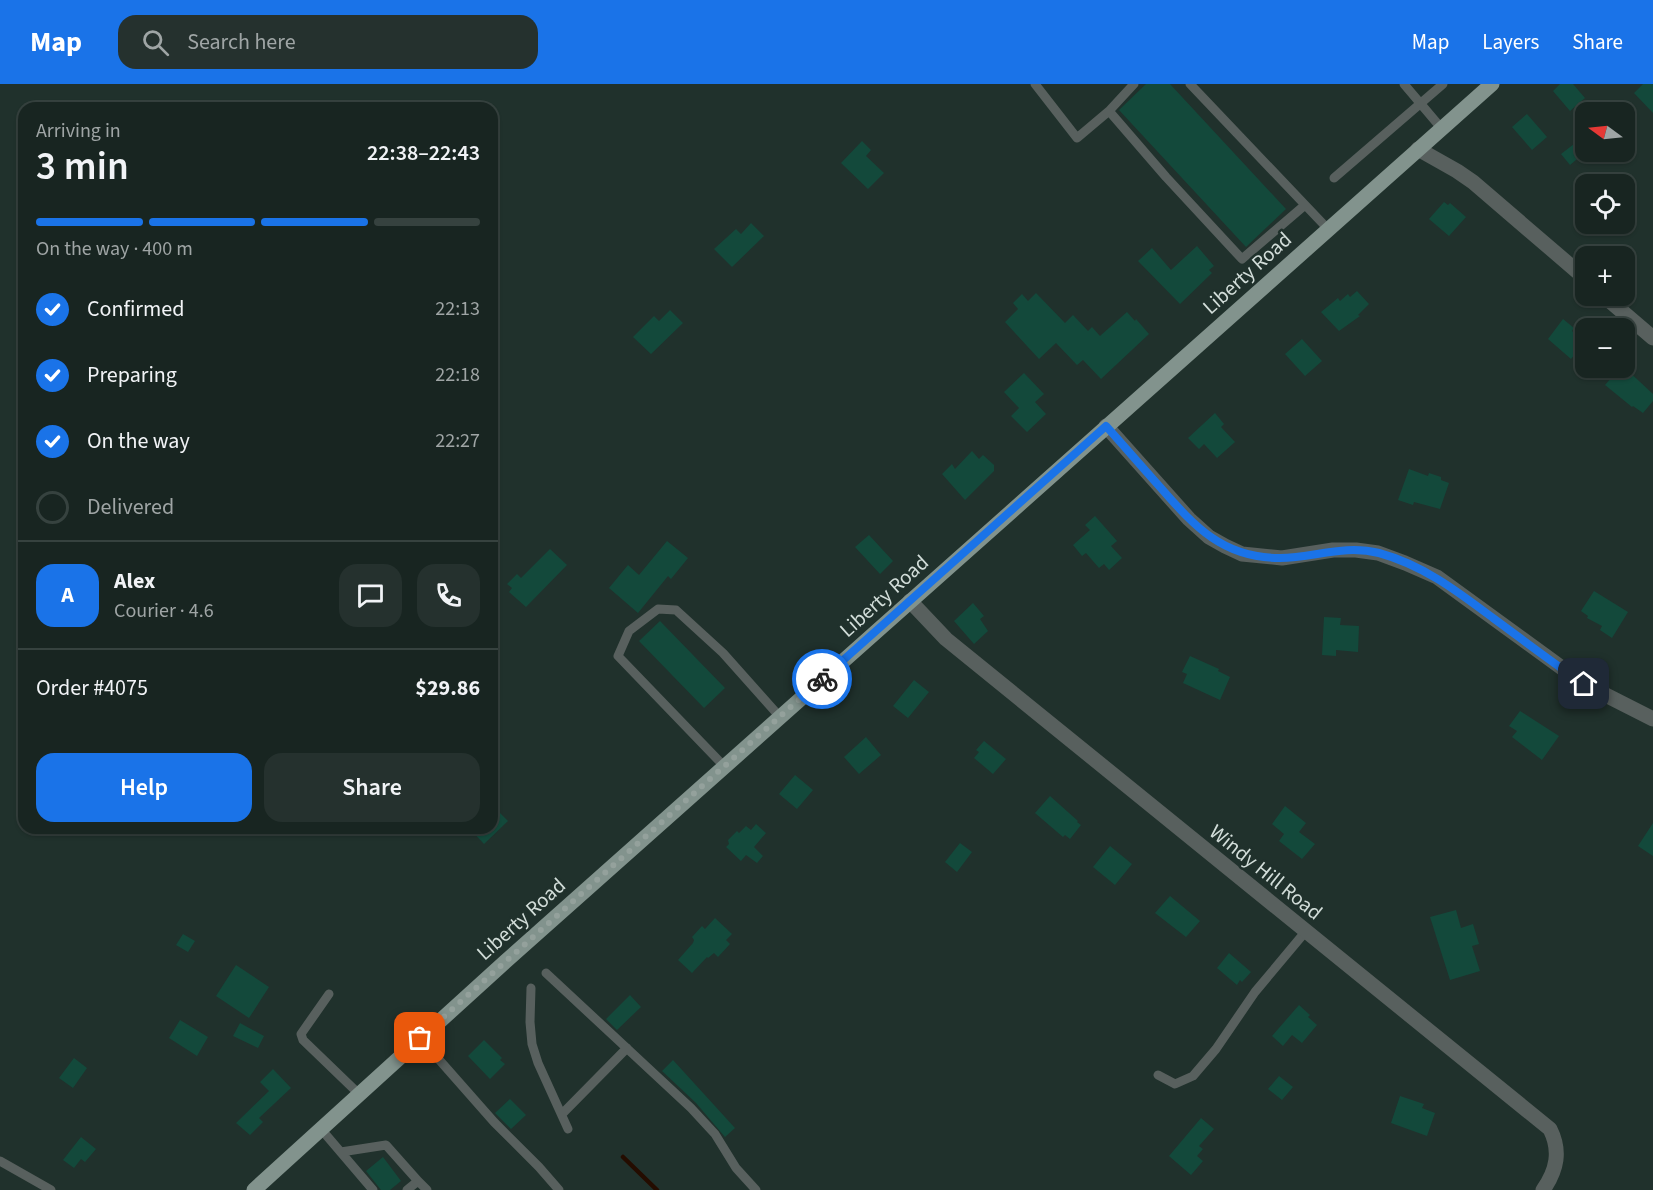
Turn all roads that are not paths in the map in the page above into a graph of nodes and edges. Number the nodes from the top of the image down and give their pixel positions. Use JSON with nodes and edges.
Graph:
{"nodes":[{"id":1,"x":1035,"y":84,"type":"edge"},
{"id":2,"x":1134,"y":84,"type":"edge"},
{"id":3,"x":1190,"y":84,"type":"edge"},
{"id":4,"x":1404,"y":84,"type":"edge"},
{"id":5,"x":1443,"y":84,"type":"edge"},
{"id":6,"x":1492,"y":84,"type":"edge"},
{"id":7,"x":1420,"y":103,"type":"junction"},
{"id":8,"x":1109,"y":111,"type":"junction"},
{"id":9,"x":1442,"y":129,"type":"junction"},
{"id":10,"x":1418,"y":149,"type":"junction"},
{"id":11,"x":1334,"y":178,"type":"dead end"},
{"id":12,"x":1305,"y":206,"type":"junction"},
{"id":13,"x":1328,"y":229,"type":"junction"},
{"id":14,"x":1575,"y":270,"type":"edge"},
{"id":15,"x":1616,"y":306,"type":"edge"},
{"id":16,"x":1653,"y":338,"type":"edge"},
{"id":17,"x":1106,"y":426,"type":"junction"},
{"id":18,"x":910,"y":601,"type":"junction"},
{"id":19,"x":780,"y":717,"type":"junction"},
{"id":20,"x":1653,"y":719,"type":"edge"},
{"id":21,"x":724,"y":766,"type":"junction"},
{"id":22,"x":1306,"y":931,"type":"junction"},
{"id":23,"x":546,"y":973,"type":"dead end"},
{"id":24,"x":531,"y":988,"type":"dead end"},
{"id":25,"x":329,"y":994,"type":"dead end"},
{"id":26,"x":420,"y":1038,"type":"junction"},
{"id":27,"x":627,"y":1048,"type":"junction"},
{"id":28,"x":1158,"y":1075,"type":"dead end"},
{"id":29,"x":359,"y":1094,"type":"junction"},
{"id":30,"x":562,"y":1114,"type":"junction"},
{"id":31,"x":321,"y":1129,"type":"junction"},
{"id":32,"x":568,"y":1129,"type":"dead end"},
{"id":33,"x":340,"y":1152,"type":"junction"},
{"id":34,"x":0,"y":1161,"type":"edge"},
{"id":35,"x":418,"y":1181,"type":"junction"},
{"id":36,"x":51,"y":1190,"type":"edge"},
{"id":37,"x":254,"y":1190,"type":"edge"},
{"id":38,"x":373,"y":1190,"type":"edge"},
{"id":39,"x":407,"y":1190,"type":"edge"},
{"id":40,"x":427,"y":1190,"type":"edge"},
{"id":41,"x":559,"y":1190,"type":"edge"},
{"id":42,"x":756,"y":1190,"type":"edge"},
{"id":43,"x":1543,"y":1190,"type":"edge"}],
"edges":[{"from":1,"to":8,"type":"lane"},
{"from":2,"to":8,"type":"lane"},
{"from":3,"to":12,"type":"lane"},
{"from":4,"to":7,"type":"lane"},
{"from":5,"to":7,"type":"lane"},
{"from":6,"to":9,"type":"main road","name":"Liberty Road"},
{"from":7,"to":9,"type":"lane"},
{"from":7,"to":11,"type":"lane"},
{"from":8,"to":12,"type":"lane"},
{"from":9,"to":10,"type":"main road","name":"Liberty Road"},
{"from":10,"to":13,"type":"main road","name":"Liberty Road"},
{"from":10,"to":14,"type":"street"},
{"from":12,"to":13,"type":"lane"},
{"from":13,"to":17,"type":"main road","name":"Liberty Road"},
{"from":15,"to":16,"type":"street"},
{"from":17,"to":18,"type":"main road","name":"Liberty Road"},
{"from":17,"to":20,"type":"street"},
{"from":18,"to":19,"type":"main road","name":"Liberty Road"},
{"from":18,"to":22,"type":"street","name":"Windy Hill Road"},
{"from":19,"to":21,"type":"main road","name":"Liberty Road"},
{"from":19,"to":21,"type":"lane"},
{"from":21,"to":26,"type":"main road","name":"Liberty Road"},
{"from":22,"to":28,"type":"lane"},
{"from":22,"to":43,"type":"street","name":"Windy Hill Road"},
{"from":23,"to":27,"type":"lane"},
{"from":24,"to":30,"type":"lane"},
{"from":25,"to":29,"type":"lane"},
{"from":26,"to":29,"type":"main road","name":"Liberty Road"},
{"from":26,"to":41,"type":"lane"},
{"from":27,"to":30,"type":"lane"},
{"from":27,"to":42,"type":"lane"},
{"from":29,"to":31,"type":"main road","name":"Liberty Road"},
{"from":30,"to":32,"type":"lane"},
{"from":31,"to":33,"type":"lane"},
{"from":31,"to":37,"type":"main road","name":"Liberty Road"},
{"from":33,"to":35,"type":"lane"},
{"from":33,"to":38,"type":"lane"},
{"from":34,"to":36,"type":"lane"},
{"from":35,"to":39,"type":"lane"},
{"from":35,"to":40,"type":"lane"}]}
